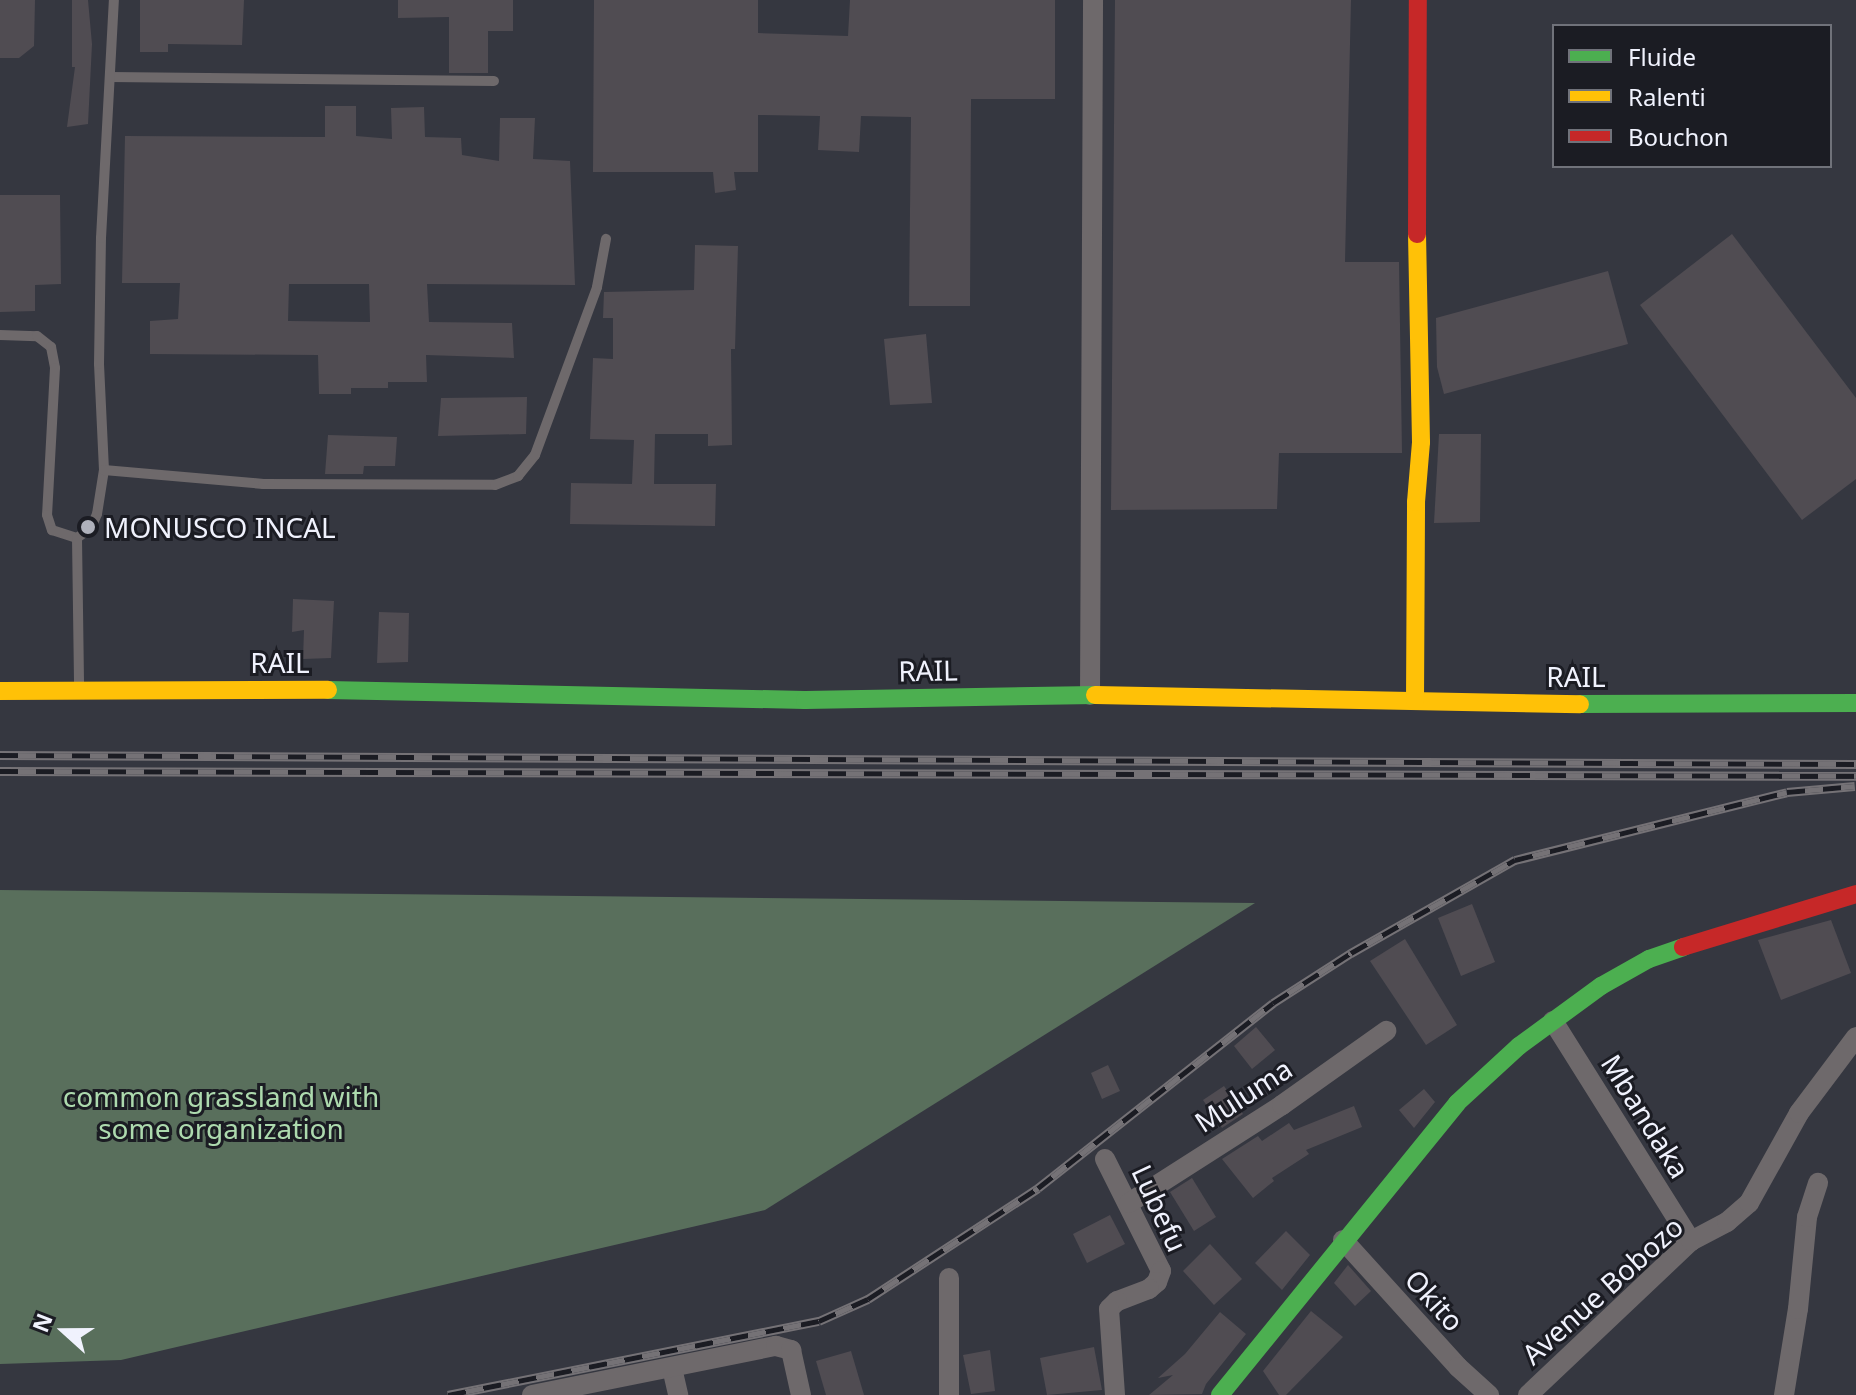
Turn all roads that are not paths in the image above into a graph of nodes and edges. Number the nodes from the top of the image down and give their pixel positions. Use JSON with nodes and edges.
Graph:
{"nodes":[{"id":1,"x":114,"y":0,"type":"edge"},
{"id":2,"x":1093,"y":0,"type":"edge"},
{"id":3,"x":1418,"y":0,"type":"edge"},
{"id":4,"x":110,"y":77,"type":"junction"},
{"id":5,"x":494,"y":81,"type":"dead end"},
{"id":6,"x":606,"y":239,"type":"dead end"},
{"id":7,"x":0,"y":335,"type":"edge"},
{"id":8,"x":104,"y":470,"type":"junction"},
{"id":9,"x":77,"y":538,"type":"junction"},
{"id":10,"x":0,"y":691,"type":"edge"},
{"id":11,"x":79,"y":691,"type":"junction"},
{"id":12,"x":1090,"y":695,"type":"junction"},
{"id":13,"x":1415,"y":701,"type":"junction"},
{"id":14,"x":1856,"y":703,"type":"edge"},
{"id":15,"x":1856,"y":894,"type":"edge"},
{"id":16,"x":1553,"y":1021,"type":"junction"},
{"id":17,"x":1386,"y":1031,"type":"dead end"},
{"id":18,"x":1856,"y":1037,"type":"edge"},
{"id":19,"x":1105,"y":1159,"type":"dead end"},
{"id":20,"x":1818,"y":1183,"type":"dead end"},
{"id":21,"x":1129,"y":1203,"type":"junction"},
{"id":22,"x":1343,"y":1240,"type":"junction"},
{"id":23,"x":1691,"y":1241,"type":"junction"},
{"id":24,"x":949,"y":1278,"type":"dead end"},
{"id":25,"x":672,"y":1368,"type":"junction"},
{"id":26,"x":532,"y":1395,"type":"edge"},
{"id":27,"x":678,"y":1395,"type":"edge"},
{"id":28,"x":801,"y":1395,"type":"edge"},
{"id":29,"x":949,"y":1395,"type":"edge"},
{"id":30,"x":1115,"y":1395,"type":"edge"},
{"id":31,"x":1220,"y":1395,"type":"edge"},
{"id":32,"x":1489,"y":1395,"type":"edge"},
{"id":33,"x":1528,"y":1395,"type":"edge"},
{"id":34,"x":1784,"y":1395,"type":"edge"}],
"edges":[{"from":1,"to":4,"type":"lane"},
{"from":2,"to":12,"type":"street"},
{"from":3,"to":13,"type":"main road"},
{"from":4,"to":5,"type":"lane"},
{"from":4,"to":8,"type":"lane"},
{"from":6,"to":8,"type":"lane"},
{"from":7,"to":9,"type":"lane"},
{"from":8,"to":9,"type":"lane"},
{"from":9,"to":11,"type":"lane"},
{"from":10,"to":11,"type":"main road","name":"RAIL"},
{"from":11,"to":12,"type":"main road","name":"RAIL"},
{"from":12,"to":13,"type":"main road","name":"RAIL"},
{"from":13,"to":14,"type":"main road","name":"RAIL"},
{"from":15,"to":16,"type":"main road"},
{"from":16,"to":22,"type":"main road"},
{"from":16,"to":23,"type":"street","name":"Mbandaka"},
{"from":17,"to":21,"type":"street","name":"Muluma"},
{"from":18,"to":23,"type":"street","name":"Avenue Bobozo"},
{"from":19,"to":21,"type":"street","name":"Lubefu"},
{"from":20,"to":34,"type":"street"},
{"from":21,"to":30,"type":"street","name":"Lubefu"},
{"from":22,"to":31,"type":"main road"},
{"from":22,"to":32,"type":"street","name":"Okito"},
{"from":23,"to":33,"type":"street","name":"Avenue Bobozo"},
{"from":24,"to":29,"type":"street"},
{"from":25,"to":26,"type":"street"},
{"from":25,"to":27,"type":"street"},
{"from":25,"to":28,"type":"street"}]}
